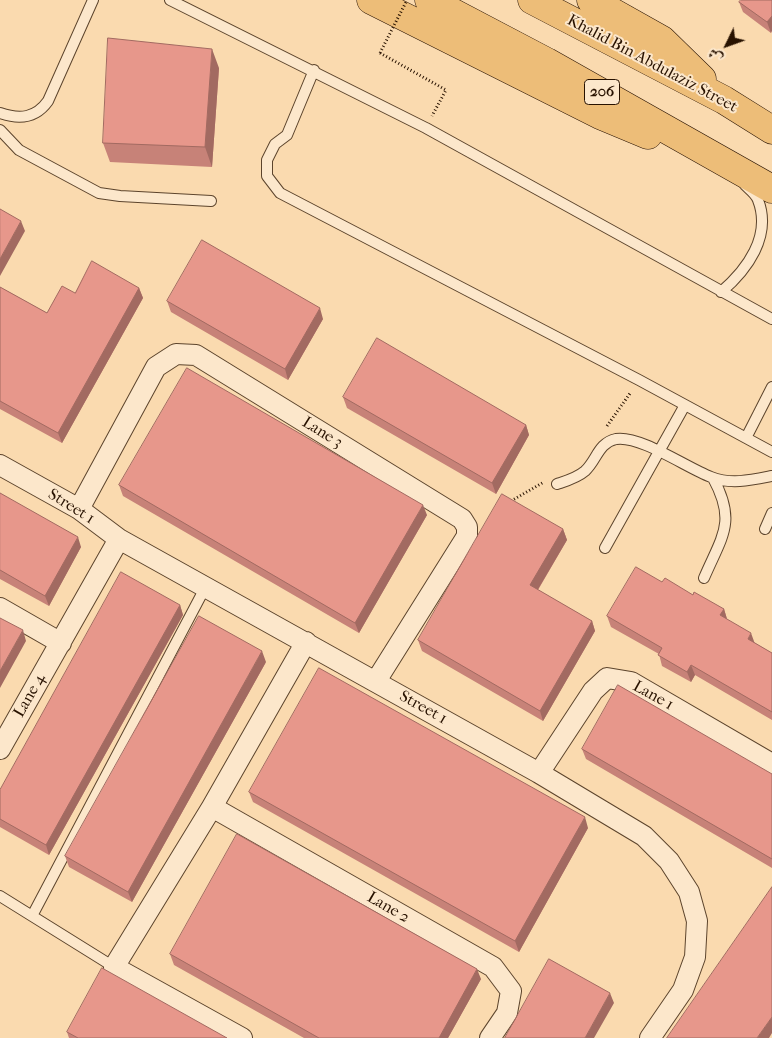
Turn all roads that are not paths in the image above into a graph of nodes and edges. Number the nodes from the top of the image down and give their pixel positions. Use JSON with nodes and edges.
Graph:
{"nodes":[{"id":1,"x":93,"y":0,"type":"edge"},
{"id":2,"x":371,"y":0,"type":"edge"},
{"id":3,"x":429,"y":0,"type":"edge"},
{"id":4,"x":532,"y":0,"type":"edge"},
{"id":5,"x":591,"y":0,"type":"edge"},
{"id":6,"x":174,"y":1,"type":"edge"},
{"id":7,"x":314,"y":70,"type":"junction"},
{"id":8,"x":724,"y":100,"type":"junction"},
{"id":9,"x":0,"y":113,"type":"edge"},
{"id":10,"x":0,"y":130,"type":"edge"},
{"id":11,"x":772,"y":130,"type":"edge"},
{"id":12,"x":717,"y":157,"type":"junction"},
{"id":13,"x":772,"y":189,"type":"edge"},
{"id":14,"x":211,"y":201,"type":"dead end"},
{"id":15,"x":721,"y":292,"type":"junction"},
{"id":16,"x":772,"y":319,"type":"edge"},
{"id":17,"x":772,"y":387,"type":"edge"},
{"id":18,"x":685,"y":405,"type":"junction"},
{"id":19,"x":746,"y":438,"type":"junction"},
{"id":20,"x":659,"y":451,"type":"junction"},
{"id":21,"x":772,"y":452,"type":"edge"},
{"id":22,"x":0,"y":465,"type":"edge"},
{"id":23,"x":772,"y":476,"type":"edge"},
{"id":24,"x":712,"y":478,"type":"junction"},
{"id":25,"x":555,"y":480,"type":"road end"},
{"id":26,"x":79,"y":509,"type":"junction"},
{"id":27,"x":772,"y":514,"type":"edge"},
{"id":28,"x":765,"y":529,"type":"dead end"},
{"id":29,"x":119,"y":538,"type":"junction"},
{"id":30,"x":605,"y":548,"type":"dead end"},
{"id":31,"x":704,"y":578,"type":"dead end"},
{"id":32,"x":206,"y":586,"type":"junction"},
{"id":33,"x":0,"y":608,"type":"edge"},
{"id":34,"x":306,"y":642,"type":"junction"},
{"id":35,"x":61,"y":643,"type":"junction"},
{"id":36,"x":376,"y":681,"type":"junction"},
{"id":37,"x":0,"y":749,"type":"edge"},
{"id":38,"x":772,"y":764,"type":"edge"},
{"id":39,"x":539,"y":772,"type":"junction"},
{"id":40,"x":212,"y":807,"type":"junction"},
{"id":41,"x":0,"y":896,"type":"edge"},
{"id":42,"x":32,"y":916,"type":"junction"},
{"id":43,"x":114,"y":967,"type":"junction"},
{"id":44,"x":242,"y":1038,"type":"edge"},
{"id":45,"x":490,"y":1038,"type":"edge"},
{"id":46,"x":650,"y":1038,"type":"edge"}],
"edges":[{"from":1,"to":9,"type":"lane"},
{"from":2,"to":12,"type":"main road"},
{"from":3,"to":12,"type":"main road","number":"206"},
{"from":4,"to":8,"type":"main road","name":"Khalid Bin Abdulaziz Street"},
{"from":5,"to":8,"type":"main road"},
{"from":6,"to":7,"type":"lane"},
{"from":7,"to":15,"type":"lane"},
{"from":7,"to":18,"type":"lane"},
{"from":8,"to":11,"type":"main road","name":"Khalid Bin Abdulaziz Street"},
{"from":10,"to":14,"type":"lane"},
{"from":12,"to":13,"type":"main road","number":"206"},
{"from":12,"to":15,"type":"lane"},
{"from":15,"to":16,"type":"lane"},
{"from":17,"to":19,"type":"lane"},
{"from":18,"to":19,"type":"lane"},
{"from":18,"to":20,"type":"lane"},
{"from":19,"to":21,"type":"lane"},
{"from":20,"to":24,"type":"lane"},
{"from":20,"to":25,"type":"lane"},
{"from":20,"to":30,"type":"lane"},
{"from":22,"to":26,"type":"street","name":"Street 1"},
{"from":23,"to":24,"type":"lane"},
{"from":24,"to":31,"type":"lane"},
{"from":26,"to":29,"type":"street","name":"Street 1"},
{"from":26,"to":36,"type":"street","name":"Lane 3"},
{"from":27,"to":28,"type":"lane"},
{"from":29,"to":32,"type":"street","name":"Street 1"},
{"from":29,"to":35,"type":"street","name":"Lane 4"},
{"from":32,"to":34,"type":"street","name":"Street 1"},
{"from":32,"to":42,"type":"lane"},
{"from":33,"to":35,"type":"street"},
{"from":34,"to":36,"type":"street","name":"Street 1"},
{"from":34,"to":40,"type":"street"},
{"from":35,"to":37,"type":"street","name":"Lane 4"},
{"from":36,"to":39,"type":"street","name":"Street 1"},
{"from":38,"to":39,"type":"street","name":"Lane 1"},
{"from":39,"to":46,"type":"street","name":"Street 1"},
{"from":40,"to":43,"type":"street"},
{"from":40,"to":45,"type":"street","name":"Lane 2"},
{"from":41,"to":42,"type":"lane"},
{"from":42,"to":43,"type":"lane"},
{"from":43,"to":44,"type":"street"}]}
